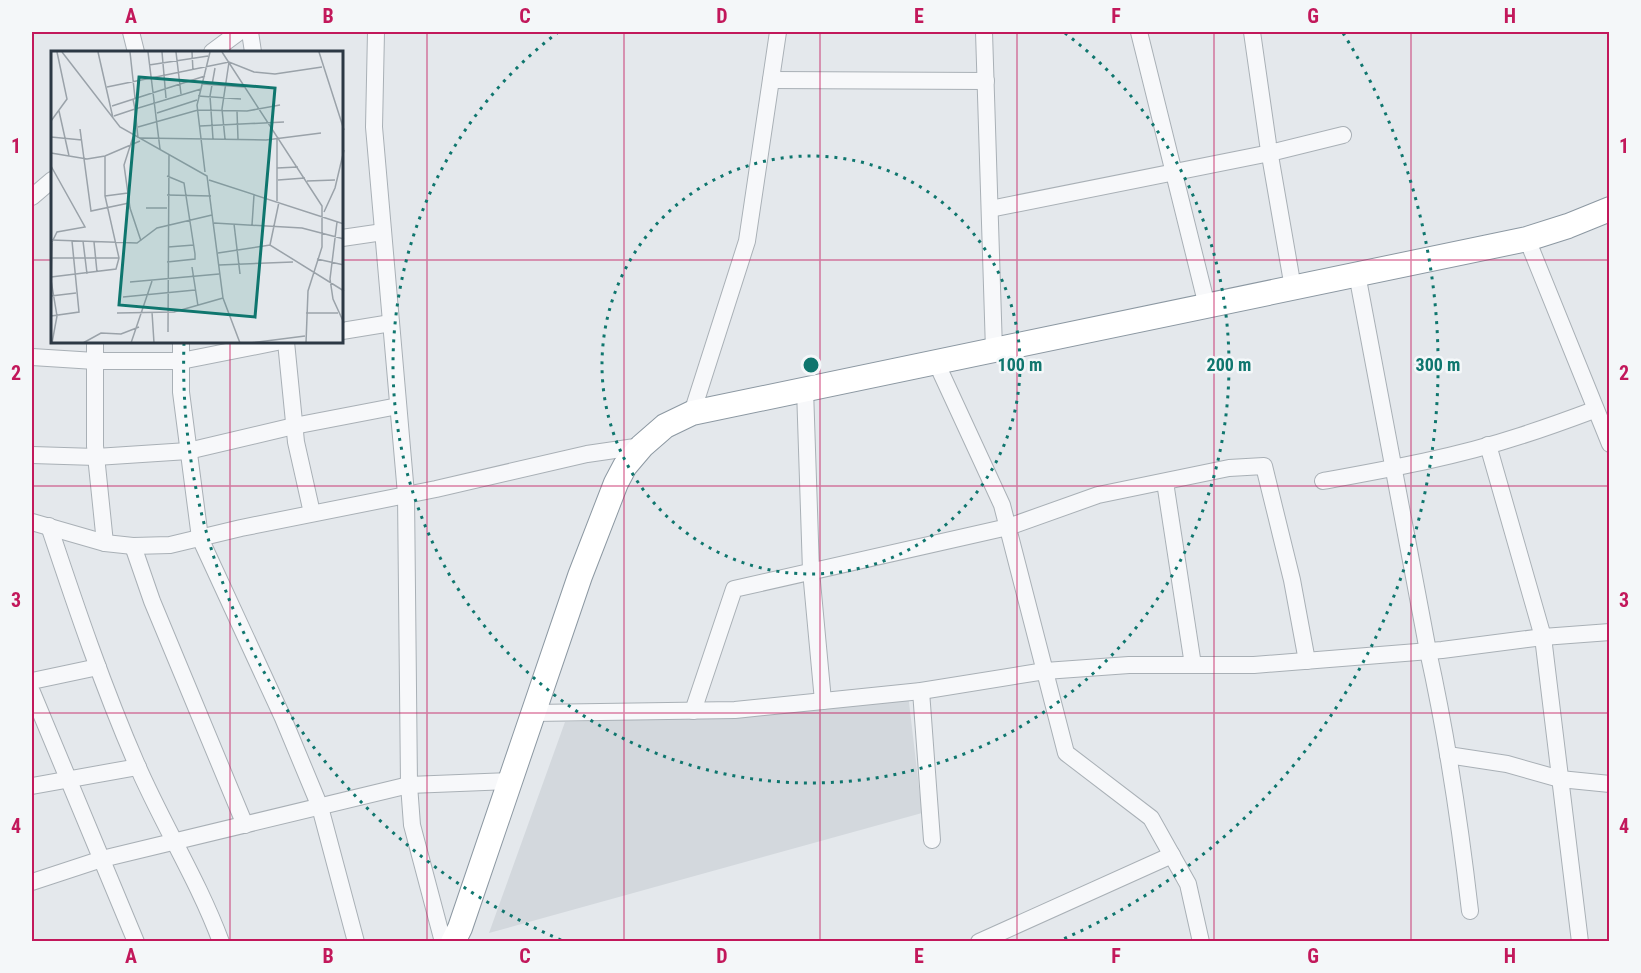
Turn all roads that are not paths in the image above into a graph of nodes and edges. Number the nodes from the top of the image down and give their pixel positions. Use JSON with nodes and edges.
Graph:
{"nodes":[{"id":1,"x":131,"y":32,"type":"edge"},
{"id":2,"x":239,"y":32,"type":"edge"},
{"id":3,"x":250,"y":32,"type":"edge"},
{"id":4,"x":376,"y":32,"type":"edge"},
{"id":5,"x":778,"y":32,"type":"edge"},
{"id":6,"x":984,"y":32,"type":"edge"},
{"id":7,"x":1140,"y":32,"type":"edge"},
{"id":8,"x":1252,"y":32,"type":"edge"},
{"id":9,"x":136,"y":51,"type":"edge"},
{"id":10,"x":213,"y":51,"type":"edge"},
{"id":11,"x":252,"y":51,"type":"edge"},
{"id":12,"x":771,"y":80,"type":"junction"},
{"id":13,"x":986,"y":81,"type":"junction"},
{"id":14,"x":1343,"y":135,"type":"dead end"},
{"id":15,"x":1270,"y":153,"type":"junction"},
{"id":16,"x":1174,"y":172,"type":"junction"},
{"id":17,"x":51,"y":181,"type":"edge"},
{"id":18,"x":32,"y":197,"type":"edge"},
{"id":19,"x":990,"y":209,"type":"junction"},
{"id":20,"x":1610,"y":209,"type":"edge"},
{"id":21,"x":383,"y":232,"type":"junction"},
{"id":22,"x":344,"y":238,"type":"edge"},
{"id":23,"x":1527,"y":239,"type":"junction"},
{"id":24,"x":1357,"y":274,"type":"junction"},
{"id":25,"x":1293,"y":288,"type":"junction"},
{"id":26,"x":1207,"y":306,"type":"junction"},
{"id":27,"x":391,"y":323,"type":"junction"},
{"id":28,"x":344,"y":331,"type":"edge"},
{"id":29,"x":95,"y":344,"type":"edge"},
{"id":30,"x":181,"y":344,"type":"edge"},
{"id":31,"x":267,"y":344,"type":"edge"},
{"id":32,"x":286,"y":344,"type":"edge"},
{"id":33,"x":994,"y":350,"type":"junction"},
{"id":34,"x":32,"y":357,"type":"edge"},
{"id":35,"x":95,"y":360,"type":"junction"},
{"id":36,"x":181,"y":361,"type":"junction"},
{"id":37,"x":936,"y":362,"type":"junction"},
{"id":38,"x":805,"y":389,"type":"junction"},
{"id":39,"x":398,"y":406,"type":"junction"},
{"id":40,"x":1594,"y":410,"type":"junction"},
{"id":41,"x":692,"y":413,"type":"junction"},
{"id":42,"x":294,"y":426,"type":"junction"},
{"id":43,"x":1610,"y":444,"type":"edge"},
{"id":44,"x":1488,"y":445,"type":"junction"},
{"id":45,"x":642,"y":446,"type":"junction"},
{"id":46,"x":188,"y":451,"type":"junction"},
{"id":47,"x":32,"y":455,"type":"edge"},
{"id":48,"x":96,"y":458,"type":"junction"},
{"id":49,"x":1393,"y":468,"type":"junction"},
{"id":50,"x":1323,"y":481,"type":"dead end"},
{"id":51,"x":1165,"y":482,"type":"junction"},
{"id":52,"x":406,"y":494,"type":"junction"},
{"id":53,"x":312,"y":513,"type":"junction"},
{"id":54,"x":32,"y":522,"type":"edge"},
{"id":55,"x":49,"y":526,"type":"junction"},
{"id":56,"x":1008,"y":527,"type":"junction"},
{"id":57,"x":200,"y":538,"type":"junction"},
{"id":58,"x":105,"y":543,"type":"junction"},
{"id":59,"x":133,"y":546,"type":"junction"},
{"id":60,"x":811,"y":571,"type":"junction"},
{"id":61,"x":1610,"y":632,"type":"edge"},
{"id":62,"x":1543,"y":637,"type":"junction"},
{"id":63,"x":1428,"y":651,"type":"junction"},
{"id":64,"x":1307,"y":661,"type":"junction"},
{"id":65,"x":1193,"y":665,"type":"junction"},
{"id":66,"x":98,"y":667,"type":"junction"},
{"id":67,"x":1045,"y":671,"type":"junction"},
{"id":68,"x":32,"y":681,"type":"edge"},
{"id":69,"x":921,"y":691,"type":"junction"},
{"id":70,"x":32,"y":692,"type":"edge"},
{"id":71,"x":824,"y":701,"type":"junction"},
{"id":72,"x":693,"y":711,"type":"junction"},
{"id":73,"x":533,"y":713,"type":"junction"},
{"id":74,"x":1448,"y":755,"type":"junction"},
{"id":75,"x":138,"y":767,"type":"junction"},
{"id":76,"x":1560,"y":779,"type":"junction"},
{"id":77,"x":67,"y":780,"type":"junction"},
{"id":78,"x":510,"y":781,"type":"junction"},
{"id":79,"x":409,"y":784,"type":"junction"},
{"id":80,"x":1610,"y":784,"type":"edge"},
{"id":81,"x":32,"y":786,"type":"edge"},
{"id":82,"x":320,"y":807,"type":"junction"},
{"id":83,"x":245,"y":825,"type":"junction"},
{"id":84,"x":932,"y":840,"type":"dead end"},
{"id":85,"x":175,"y":842,"type":"junction"},
{"id":86,"x":1172,"y":855,"type":"junction"},
{"id":87,"x":102,"y":859,"type":"junction"},
{"id":88,"x":32,"y":882,"type":"edge"},
{"id":89,"x":1470,"y":911,"type":"dead end"},
{"id":90,"x":455,"y":938,"type":"edge"},
{"id":91,"x":136,"y":942,"type":"edge"},
{"id":92,"x":221,"y":942,"type":"edge"},
{"id":93,"x":356,"y":942,"type":"edge"},
{"id":94,"x":979,"y":942,"type":"edge"},
{"id":95,"x":1201,"y":942,"type":"edge"},
{"id":96,"x":1580,"y":942,"type":"edge"}],
"edges":[{"from":1,"to":9,"type":"street"},
{"from":2,"to":10,"type":"street"},
{"from":3,"to":11,"type":"street"},
{"from":4,"to":21,"type":"street"},
{"from":5,"to":12,"type":"street"},
{"from":6,"to":13,"type":"street"},
{"from":7,"to":16,"type":"street"},
{"from":8,"to":15,"type":"street"},
{"from":12,"to":13,"type":"street"},
{"from":12,"to":41,"type":"street"},
{"from":13,"to":19,"type":"street"},
{"from":14,"to":15,"type":"street"},
{"from":15,"to":16,"type":"street"},
{"from":15,"to":25,"type":"street"},
{"from":16,"to":19,"type":"street"},
{"from":16,"to":26,"type":"street"},
{"from":17,"to":18,"type":"street"},
{"from":19,"to":33,"type":"street"},
{"from":20,"to":23,"type":"highway"},
{"from":21,"to":22,"type":"street"},
{"from":21,"to":27,"type":"street"},
{"from":23,"to":24,"type":"highway"},
{"from":23,"to":40,"type":"street"},
{"from":24,"to":25,"type":"highway"},
{"from":24,"to":49,"type":"street"},
{"from":25,"to":26,"type":"highway"},
{"from":26,"to":33,"type":"highway"},
{"from":27,"to":28,"type":"street"},
{"from":27,"to":39,"type":"street"},
{"from":29,"to":35,"type":"street"},
{"from":30,"to":36,"type":"street"},
{"from":31,"to":36,"type":"street"},
{"from":32,"to":42,"type":"street"},
{"from":33,"to":37,"type":"highway"},
{"from":34,"to":35,"type":"street"},
{"from":35,"to":36,"type":"street"},
{"from":35,"to":48,"type":"street"},
{"from":36,"to":46,"type":"street"},
{"from":37,"to":38,"type":"highway"},
{"from":37,"to":56,"type":"street"},
{"from":38,"to":41,"type":"highway"},
{"from":38,"to":60,"type":"street"},
{"from":39,"to":42,"type":"street"},
{"from":39,"to":52,"type":"street"},
{"from":40,"to":43,"type":"street"},
{"from":40,"to":44,"type":"street"},
{"from":41,"to":45,"type":"highway"},
{"from":42,"to":46,"type":"street"},
{"from":42,"to":53,"type":"street"},
{"from":44,"to":49,"type":"street"},
{"from":44,"to":62,"type":"street"},
{"from":45,"to":52,"type":"street"},
{"from":45,"to":73,"type":"highway"},
{"from":46,"to":48,"type":"street"},
{"from":46,"to":57,"type":"street"},
{"from":47,"to":48,"type":"street"},
{"from":48,"to":58,"type":"street"},
{"from":49,"to":50,"type":"street"},
{"from":49,"to":63,"type":"street"},
{"from":51,"to":56,"type":"street"},
{"from":51,"to":64,"type":"street"},
{"from":51,"to":65,"type":"street"},
{"from":52,"to":53,"type":"street"},
{"from":52,"to":79,"type":"street"},
{"from":53,"to":57,"type":"street"},
{"from":54,"to":55,"type":"street"},
{"from":55,"to":58,"type":"street"},
{"from":55,"to":66,"type":"street"},
{"from":56,"to":60,"type":"street"},
{"from":56,"to":67,"type":"street"},
{"from":57,"to":59,"type":"street"},
{"from":57,"to":82,"type":"street"},
{"from":58,"to":59,"type":"street"},
{"from":59,"to":83,"type":"street"},
{"from":60,"to":71,"type":"street"},
{"from":60,"to":72,"type":"street"},
{"from":61,"to":62,"type":"street"},
{"from":62,"to":63,"type":"street"},
{"from":62,"to":76,"type":"street"},
{"from":63,"to":64,"type":"street"},
{"from":63,"to":74,"type":"street"},
{"from":64,"to":65,"type":"street"},
{"from":65,"to":67,"type":"street"},
{"from":66,"to":68,"type":"street"},
{"from":66,"to":75,"type":"street"},
{"from":67,"to":69,"type":"street"},
{"from":67,"to":86,"type":"street"},
{"from":69,"to":71,"type":"street"},
{"from":69,"to":84,"type":"street"},
{"from":70,"to":77,"type":"street"},
{"from":71,"to":72,"type":"street"},
{"from":72,"to":73,"type":"street"},
{"from":73,"to":78,"type":"highway"},
{"from":74,"to":76,"type":"street"},
{"from":74,"to":89,"type":"street"},
{"from":75,"to":77,"type":"street"},
{"from":75,"to":85,"type":"street"},
{"from":76,"to":80,"type":"street"},
{"from":76,"to":96,"type":"street"},
{"from":77,"to":81,"type":"street"},
{"from":77,"to":87,"type":"street"},
{"from":78,"to":79,"type":"street"},
{"from":78,"to":90,"type":"highway"},
{"from":79,"to":82,"type":"street"},
{"from":79,"to":90,"type":"street"},
{"from":82,"to":83,"type":"street"},
{"from":82,"to":93,"type":"street"},
{"from":83,"to":85,"type":"street"},
{"from":85,"to":87,"type":"street"},
{"from":85,"to":92,"type":"street"},
{"from":86,"to":94,"type":"street"},
{"from":86,"to":95,"type":"street"},
{"from":87,"to":88,"type":"street"},
{"from":87,"to":91,"type":"street"}]}
